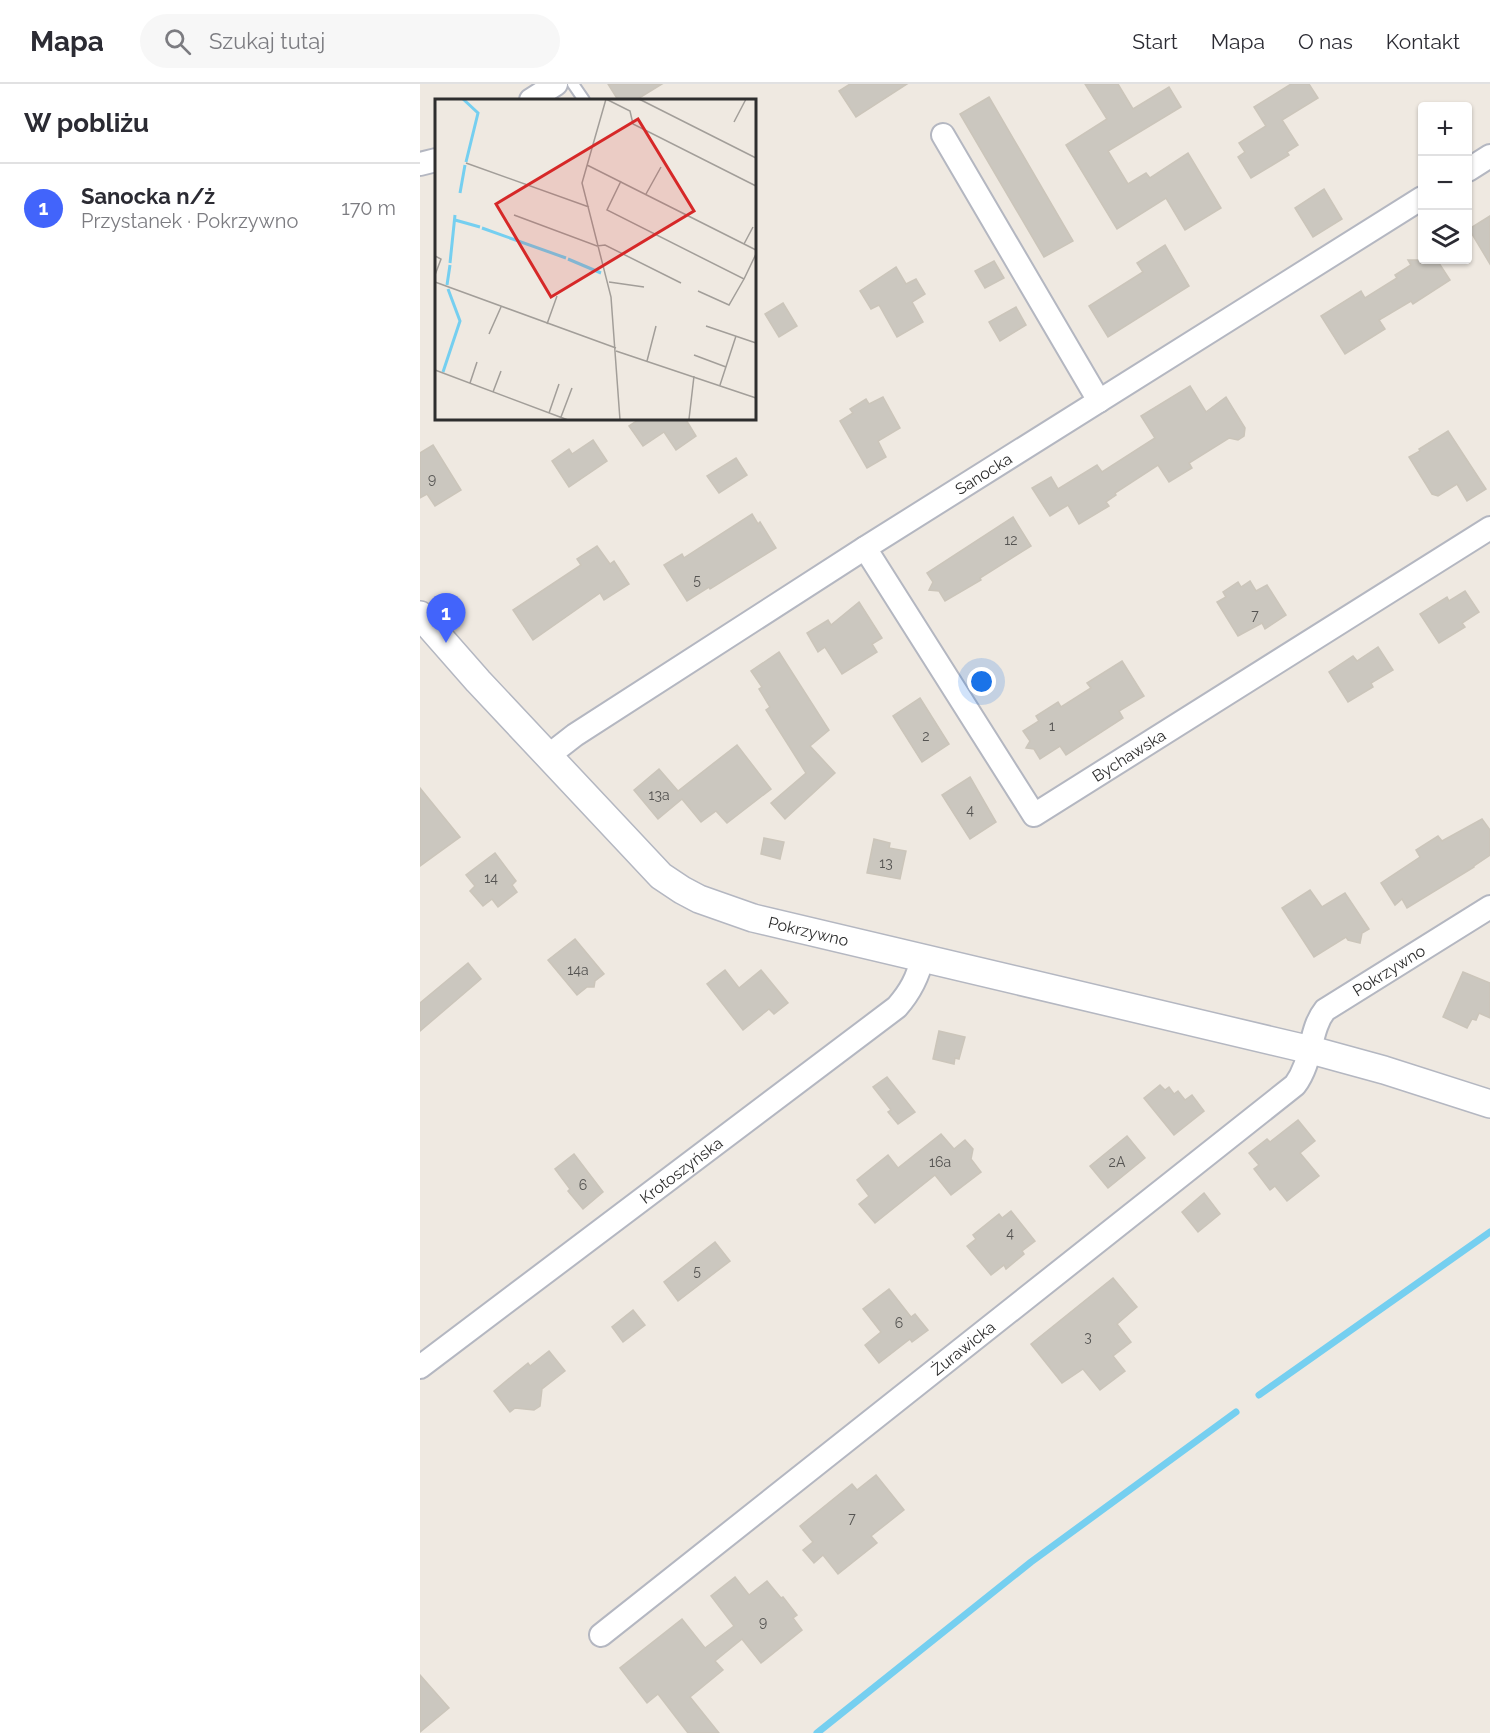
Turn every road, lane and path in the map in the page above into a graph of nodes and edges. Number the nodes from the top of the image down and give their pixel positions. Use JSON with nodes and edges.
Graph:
{"nodes":[{"id":1,"x":556,"y":84,"type":"edge"},
{"id":2,"x":573,"y":84,"type":"edge"},
{"id":3,"x":533,"y":99,"type":"edge"},
{"id":4,"x":583,"y":99,"type":"edge"},
{"id":5,"x":943,"y":135,"type":"dead end"},
{"id":6,"x":1490,"y":156,"type":"edge"},
{"id":7,"x":435,"y":160,"type":"edge"},
{"id":8,"x":420,"y":164,"type":"edge"},
{"id":9,"x":1472,"y":167,"type":"edge"},
{"id":10,"x":1418,"y":201,"type":"edge"},
{"id":11,"x":1099,"y":401,"type":"junction"},
{"id":12,"x":1490,"y":528,"type":"edge"},
{"id":13,"x":865,"y":548,"type":"junction"},
{"id":14,"x":420,"y":615,"type":"edge"},
{"id":15,"x":548,"y":756,"type":"junction"},
{"id":16,"x":1490,"y":906,"type":"edge"},
{"id":17,"x":922,"y":958,"type":"junction"},
{"id":18,"x":1311,"y":1050,"type":"junction"},
{"id":19,"x":1490,"y":1104,"type":"edge"},
{"id":20,"x":420,"y":1367,"type":"edge"},
{"id":21,"x":601,"y":1635,"type":"dead end"}],
"edges":[{"from":1,"to":3,"type":"street"},
{"from":2,"to":4,"type":"lane"},
{"from":5,"to":11,"type":"street"},
{"from":6,"to":9,"type":"street"},
{"from":7,"to":8,"type":"street"},
{"from":10,"to":11,"type":"street","name":"Sanocka"},
{"from":11,"to":13,"type":"street","name":"Sanocka"},
{"from":12,"to":13,"type":"street","name":"Bychawska"},
{"from":13,"to":15,"type":"street","name":"Sanocka"},
{"from":14,"to":15,"type":"street","name":"Pokrzywno"},
{"from":15,"to":17,"type":"street","name":"Pokrzywno"},
{"from":16,"to":18,"type":"street","name":"Pokrzywno"},
{"from":17,"to":18,"type":"street","name":"Pokrzywno"},
{"from":17,"to":20,"type":"street","name":"Krotoszyńska"},
{"from":18,"to":19,"type":"street","name":"Pokrzywno"},
{"from":18,"to":21,"type":"street","name":"Żurawicka"}]}
